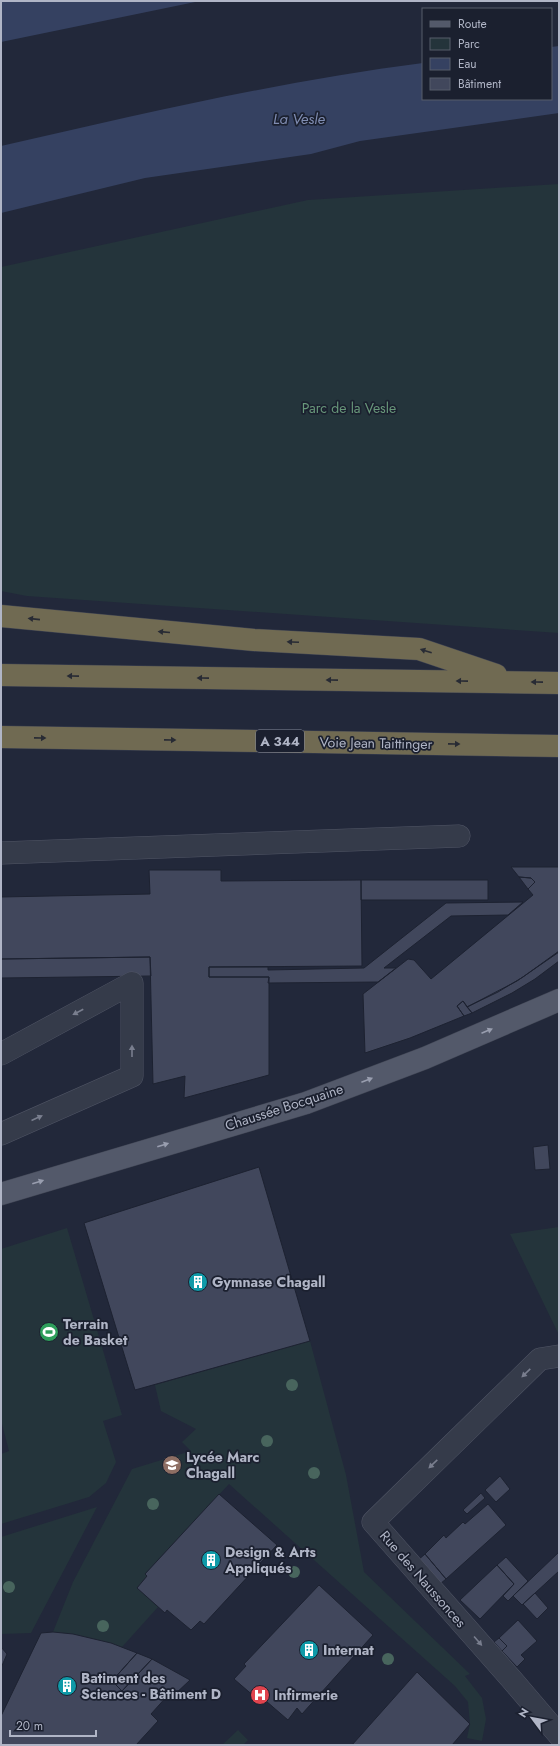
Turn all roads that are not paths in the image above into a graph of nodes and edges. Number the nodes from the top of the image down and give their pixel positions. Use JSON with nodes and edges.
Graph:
{"nodes":[{"id":1,"x":1,"y":616,"type":"edge"},
{"id":2,"x":1,"y":675,"type":"edge"},
{"id":3,"x":516,"y":682,"type":"junction"},
{"id":4,"x":559,"y":683,"type":"edge"},
{"id":5,"x":1,"y":737,"type":"edge"},
{"id":6,"x":559,"y":746,"type":"edge"},
{"id":7,"x":459,"y":836,"type":"dead end"},
{"id":8,"x":1,"y":853,"type":"edge"},
{"id":9,"x":559,"y":1000,"type":"edge"},
{"id":10,"x":1,"y":1054,"type":"edge"},
{"id":11,"x":1,"y":1134,"type":"edge"},
{"id":12,"x":1,"y":1194,"type":"edge"},
{"id":13,"x":559,"y":1356,"type":"edge"},
{"id":14,"x":559,"y":1735,"type":"edge"}],
"edges":[{"from":3,"to":1,"type":"highway","one_way":true},
{"from":3,"to":2,"type":"highway","one_way":true},
{"from":4,"to":3,"type":"highway","one_way":true},
{"from":5,"to":6,"type":"highway","name":"Voie Jean Taittinger","number":"A 344","one_way":true},
{"from":7,"to":8,"type":"street"},
{"from":12,"to":9,"type":"main road","name":"Chaussée Bocquaine","one_way":true},
{"from":11,"to":10,"type":"street","one_way":true},
{"from":13,"to":14,"type":"street","name":"Rue des Naussonces","one_way":true}]}
